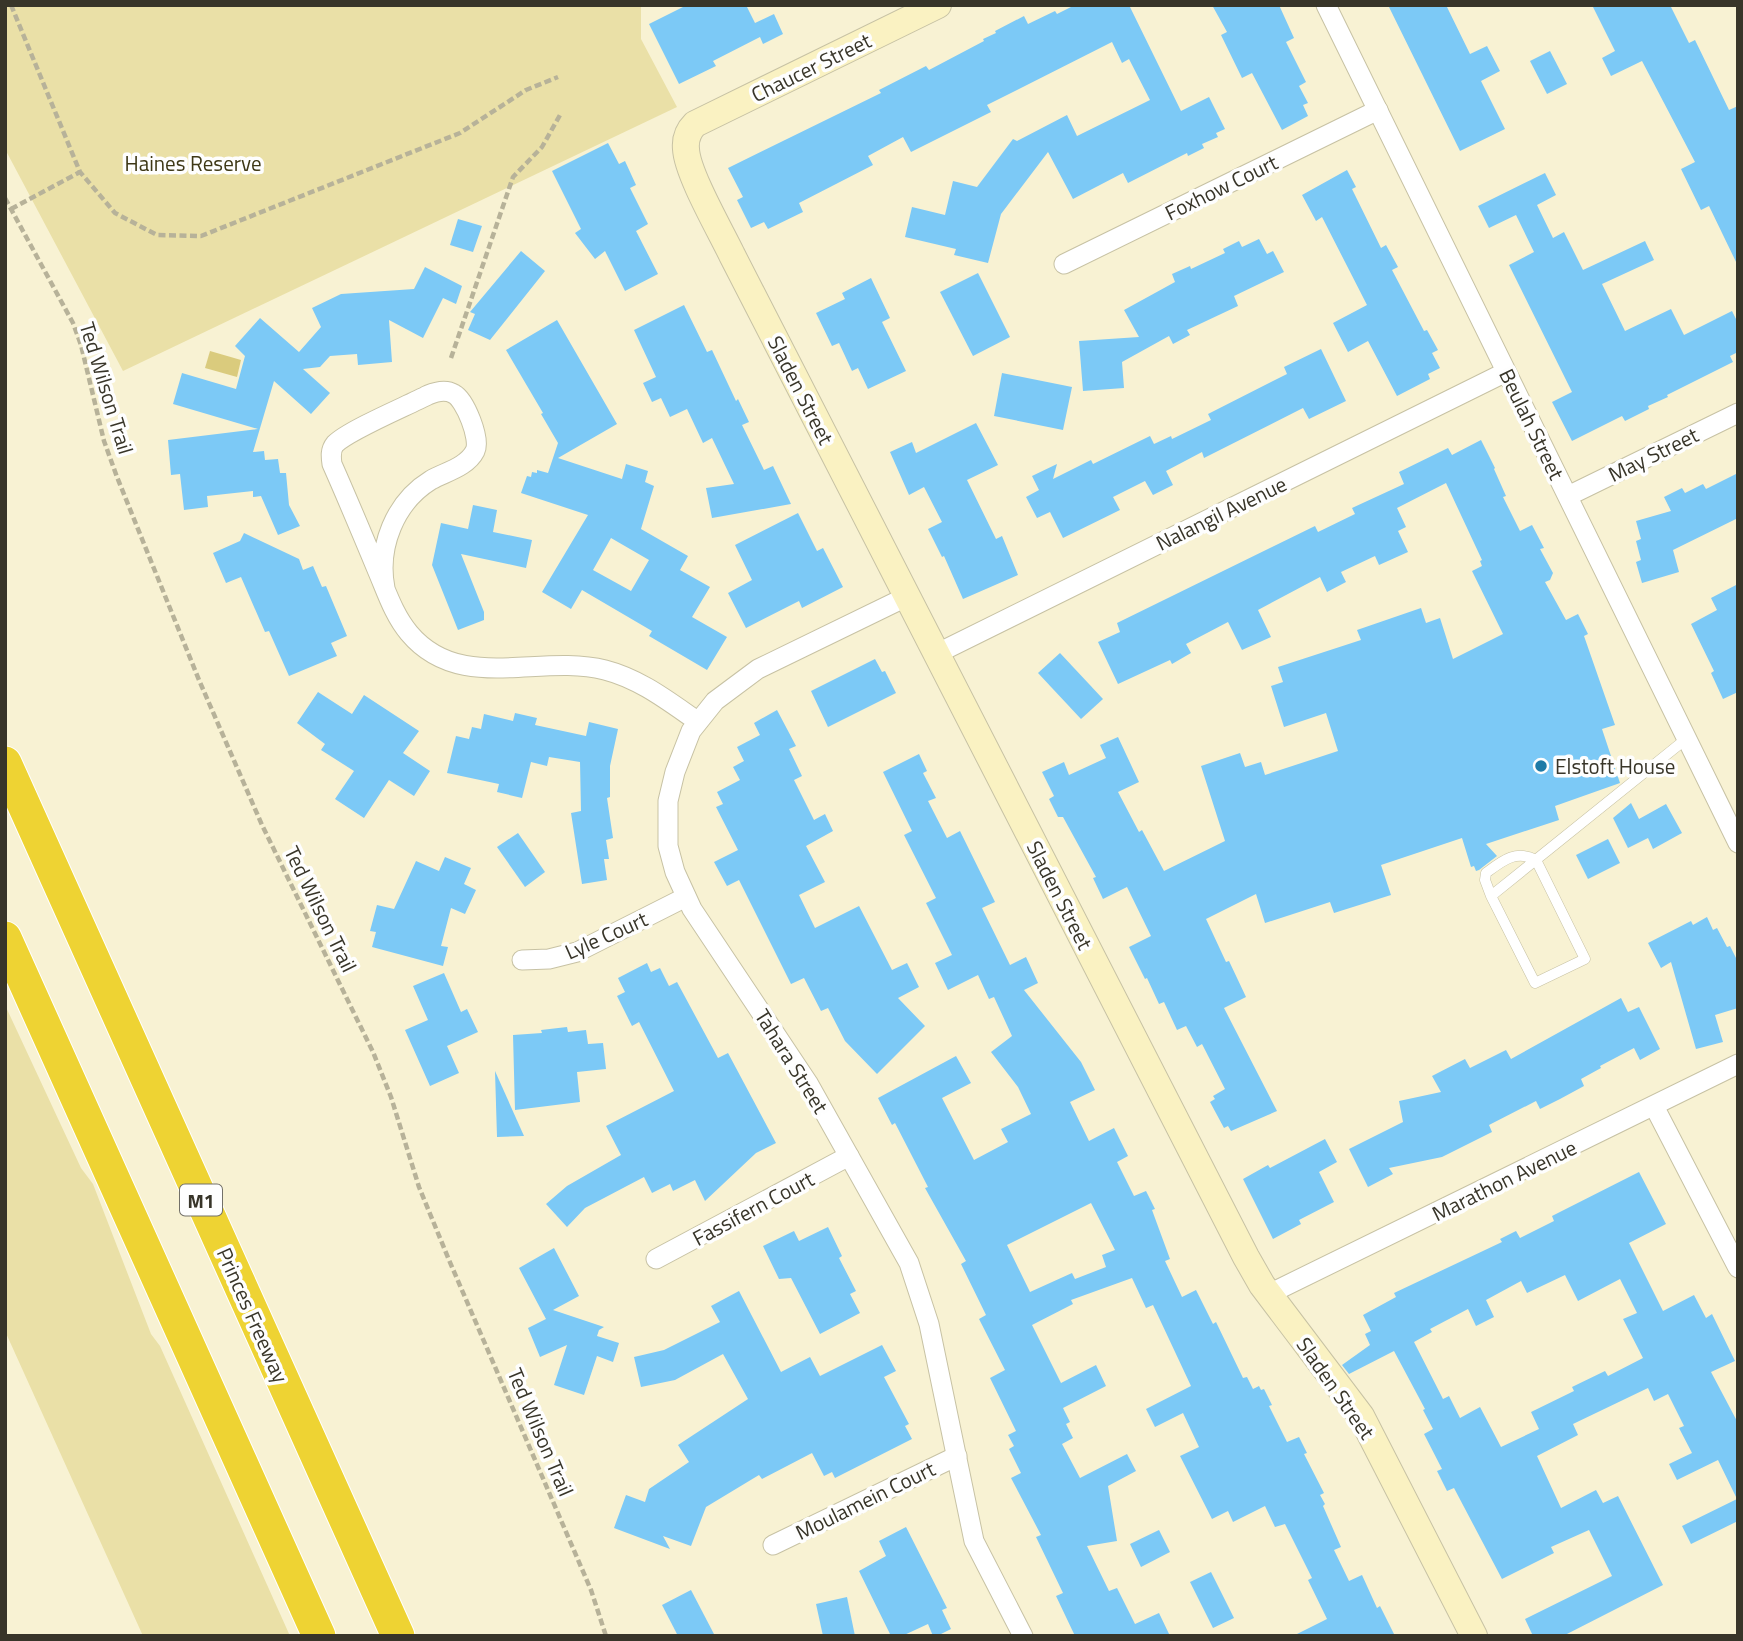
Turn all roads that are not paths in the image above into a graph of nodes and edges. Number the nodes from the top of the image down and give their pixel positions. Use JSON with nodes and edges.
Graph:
{"nodes":[{"id":1,"x":938,"y":5,"type":"edge"},
{"id":2,"x":1326,"y":5,"type":"edge"},
{"id":3,"x":1378,"y":110,"type":"junction"},
{"id":4,"x":688,"y":133,"type":"joint"},
{"id":5,"x":1064,"y":264,"type":"dead end"},
{"id":6,"x":1506,"y":372,"type":"junction"},
{"id":7,"x":1738,"y":412,"type":"edge"},
{"id":8,"x":1567,"y":496,"type":"junction"},
{"id":9,"x":385,"y":588,"type":"junction"},
{"id":10,"x":906,"y":597,"type":"junction"},
{"id":11,"x":936,"y":654,"type":"junction"},
{"id":12,"x":697,"y":721,"type":"junction"},
{"id":13,"x":1686,"y":739,"type":"junction"},
{"id":14,"x":5,"y":763,"type":"edge"},
{"id":15,"x":1738,"y":843,"type":"edge"},
{"id":16,"x":1536,"y":860,"type":"junction"},
{"id":17,"x":1492,"y":896,"type":"junction"},
{"id":18,"x":686,"y":897,"type":"junction"},
{"id":19,"x":5,"y":938,"type":"edge"},
{"id":20,"x":523,"y":960,"type":"dead end"},
{"id":21,"x":1738,"y":1064,"type":"edge"},
{"id":22,"x":1654,"y":1106,"type":"junction"},
{"id":23,"x":849,"y":1156,"type":"junction"},
{"id":24,"x":656,"y":1259,"type":"dead end"},
{"id":25,"x":1738,"y":1268,"type":"edge"},
{"id":26,"x":1269,"y":1294,"type":"junction"},
{"id":27,"x":957,"y":1456,"type":"junction"},
{"id":28,"x":773,"y":1545,"type":"dead end"},
{"id":29,"x":319,"y":1636,"type":"edge"},
{"id":30,"x":398,"y":1636,"type":"edge"},
{"id":31,"x":1023,"y":1636,"type":"edge"},
{"id":32,"x":1474,"y":1636,"type":"edge"}],
"edges":[{"from":1,"to":4,"type":"street","name":"Chaucer Street"},
{"from":2,"to":3,"type":"street","name":"Beulah Street"},
{"from":3,"to":5,"type":"street","name":"Foxhow Court"},
{"from":3,"to":6,"type":"street","name":"Beulah Street"},
{"from":4,"to":10,"type":"street","name":"Sladen Street"},
{"from":6,"to":8,"type":"street","name":"Beulah Street"},
{"from":6,"to":11,"type":"street","name":"Nalangil Avenue"},
{"from":7,"to":8,"type":"street","name":"May Street"},
{"from":8,"to":13,"type":"street","name":"Beulah Street"},
{"from":9,"to":9,"type":"street"},
{"from":9,"to":12,"type":"street"},
{"from":10,"to":11,"type":"street","name":"Sladen Street"},
{"from":10,"to":12,"type":"street","name":"Tahara Street"},
{"from":11,"to":26,"type":"street","name":"Sladen Street"},
{"from":12,"to":18,"type":"street","name":"Tahara Street"},
{"from":13,"to":15,"type":"street","name":"Beulah Street"},
{"from":13,"to":16,"type":"lane"},
{"from":14,"to":30,"type":"highway","name":"Princes Freeway","number":"M1"},
{"from":16,"to":17,"type":"lane"},
{"from":16,"to":17,"type":"lane"},
{"from":16,"to":17,"type":"lane"},
{"from":18,"to":20,"type":"street","name":"Lyle Court"},
{"from":18,"to":23,"type":"street","name":"Tahara Street"},
{"from":19,"to":29,"type":"highway"},
{"from":21,"to":22,"type":"street","name":"Marathon Avenue"},
{"from":22,"to":25,"type":"street"},
{"from":22,"to":26,"type":"street","name":"Marathon Avenue"},
{"from":23,"to":24,"type":"street","name":"Fassifern Court"},
{"from":23,"to":27,"type":"street","name":"Tahara Street"},
{"from":26,"to":32,"type":"street","name":"Sladen Street"},
{"from":27,"to":28,"type":"street","name":"Moulamein Court"},
{"from":27,"to":31,"type":"street","name":"Tahara Street"}]}
